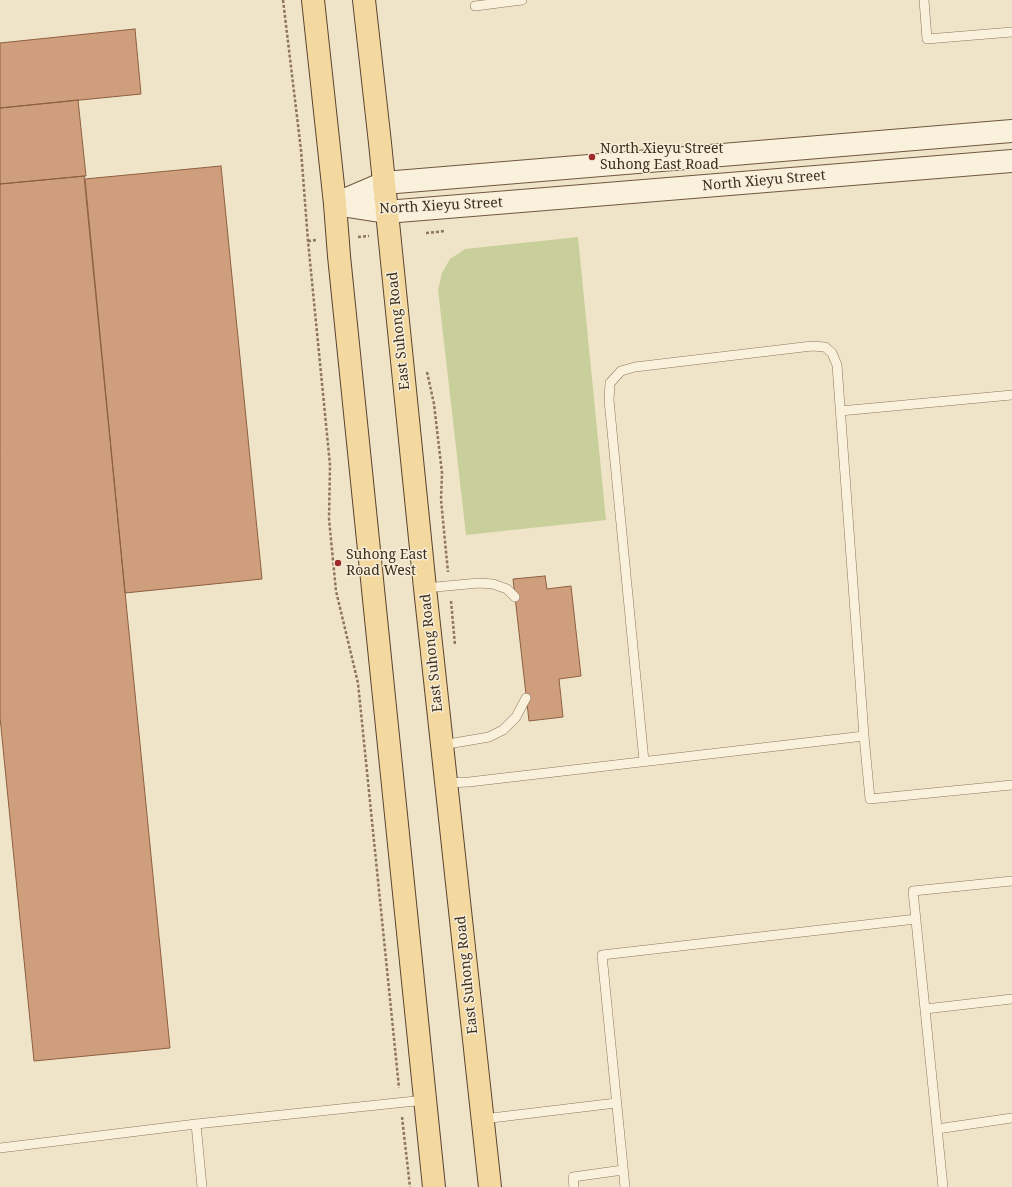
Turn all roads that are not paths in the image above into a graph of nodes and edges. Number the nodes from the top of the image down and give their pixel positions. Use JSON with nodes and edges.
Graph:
{"nodes":[{"id":1,"x":313,"y":0,"type":"edge"},
{"id":2,"x":364,"y":0,"type":"edge"},
{"id":3,"x":522,"y":0,"type":"edge"},
{"id":4,"x":924,"y":0,"type":"edge"},
{"id":5,"x":475,"y":6,"type":"dead end"},
{"id":6,"x":1012,"y":32,"type":"edge"},
{"id":7,"x":1012,"y":131,"type":"edge"},
{"id":8,"x":1012,"y":161,"type":"edge"},
{"id":9,"x":384,"y":184,"type":"junction"},
{"id":10,"x":335,"y":204,"type":"junction"},
{"id":11,"x":386,"y":212,"type":"junction"},
{"id":12,"x":1012,"y":395,"type":"edge"},
{"id":13,"x":840,"y":411,"type":"junction"},
{"id":14,"x":425,"y":588,"type":"junction"},
{"id":15,"x":515,"y":597,"type":"dead end"},
{"id":16,"x":526,"y":698,"type":"dead end"},
{"id":17,"x":864,"y":736,"type":"junction"},
{"id":18,"x":442,"y":745,"type":"junction"},
{"id":19,"x":644,"y":761,"type":"junction"},
{"id":20,"x":446,"y":783,"type":"junction"},
{"id":21,"x":1012,"y":785,"type":"edge"},
{"id":22,"x":1012,"y":881,"type":"edge"},
{"id":23,"x":916,"y":919,"type":"junction"},
{"id":24,"x":1012,"y":999,"type":"edge"},
{"id":25,"x":925,"y":1009,"type":"junction"},
{"id":26,"x":425,"y":1100,"type":"junction"},
{"id":27,"x":616,"y":1102,"type":"junction"},
{"id":28,"x":1012,"y":1118,"type":"edge"},
{"id":29,"x":483,"y":1119,"type":"junction"},
{"id":30,"x":196,"y":1124,"type":"junction"},
{"id":31,"x":937,"y":1129,"type":"junction"},
{"id":32,"x":0,"y":1148,"type":"edge"},
{"id":33,"x":623,"y":1170,"type":"junction"},
{"id":34,"x":202,"y":1187,"type":"edge"},
{"id":35,"x":434,"y":1187,"type":"edge"},
{"id":36,"x":490,"y":1187,"type":"edge"},
{"id":37,"x":574,"y":1187,"type":"edge"},
{"id":38,"x":625,"y":1187,"type":"edge"},
{"id":39,"x":943,"y":1187,"type":"edge"}],
"edges":[{"from":1,"to":10,"type":"main road"},
{"from":2,"to":9,"type":"main road","name":"East Suhong Road"},
{"from":3,"to":5,"type":"lane"},
{"from":4,"to":6,"type":"lane"},
{"from":7,"to":9,"type":"main road","name":"North Xieyu Street"},
{"from":8,"to":11,"type":"main road","name":"North Xieyu Street"},
{"from":9,"to":10,"type":"main road","name":"North Xieyu Street"},
{"from":9,"to":11,"type":"main road","name":"East Suhong Road"},
{"from":10,"to":11,"type":"main road","name":"North Xieyu Street"},
{"from":10,"to":26,"type":"main road"},
{"from":11,"to":14,"type":"main road","name":"East Suhong Road"},
{"from":12,"to":13,"type":"lane"},
{"from":13,"to":17,"type":"lane"},
{"from":13,"to":19,"type":"lane"},
{"from":14,"to":15,"type":"lane"},
{"from":14,"to":18,"type":"main road","name":"East Suhong Road"},
{"from":16,"to":18,"type":"lane"},
{"from":17,"to":19,"type":"lane"},
{"from":17,"to":21,"type":"lane"},
{"from":18,"to":20,"type":"main road","name":"East Suhong Road"},
{"from":19,"to":20,"type":"lane"},
{"from":20,"to":29,"type":"main road","name":"East Suhong Road"},
{"from":22,"to":23,"type":"lane"},
{"from":23,"to":25,"type":"lane"},
{"from":23,"to":27,"type":"lane"},
{"from":24,"to":25,"type":"lane"},
{"from":25,"to":31,"type":"lane"},
{"from":26,"to":30,"type":"lane"},
{"from":26,"to":35,"type":"main road"},
{"from":27,"to":29,"type":"lane"},
{"from":27,"to":33,"type":"lane"},
{"from":28,"to":31,"type":"lane"},
{"from":29,"to":36,"type":"main road","name":"East Suhong Road"},
{"from":30,"to":32,"type":"lane"},
{"from":30,"to":34,"type":"lane"},
{"from":31,"to":39,"type":"lane"},
{"from":33,"to":37,"type":"lane"},
{"from":33,"to":38,"type":"lane"}]}
